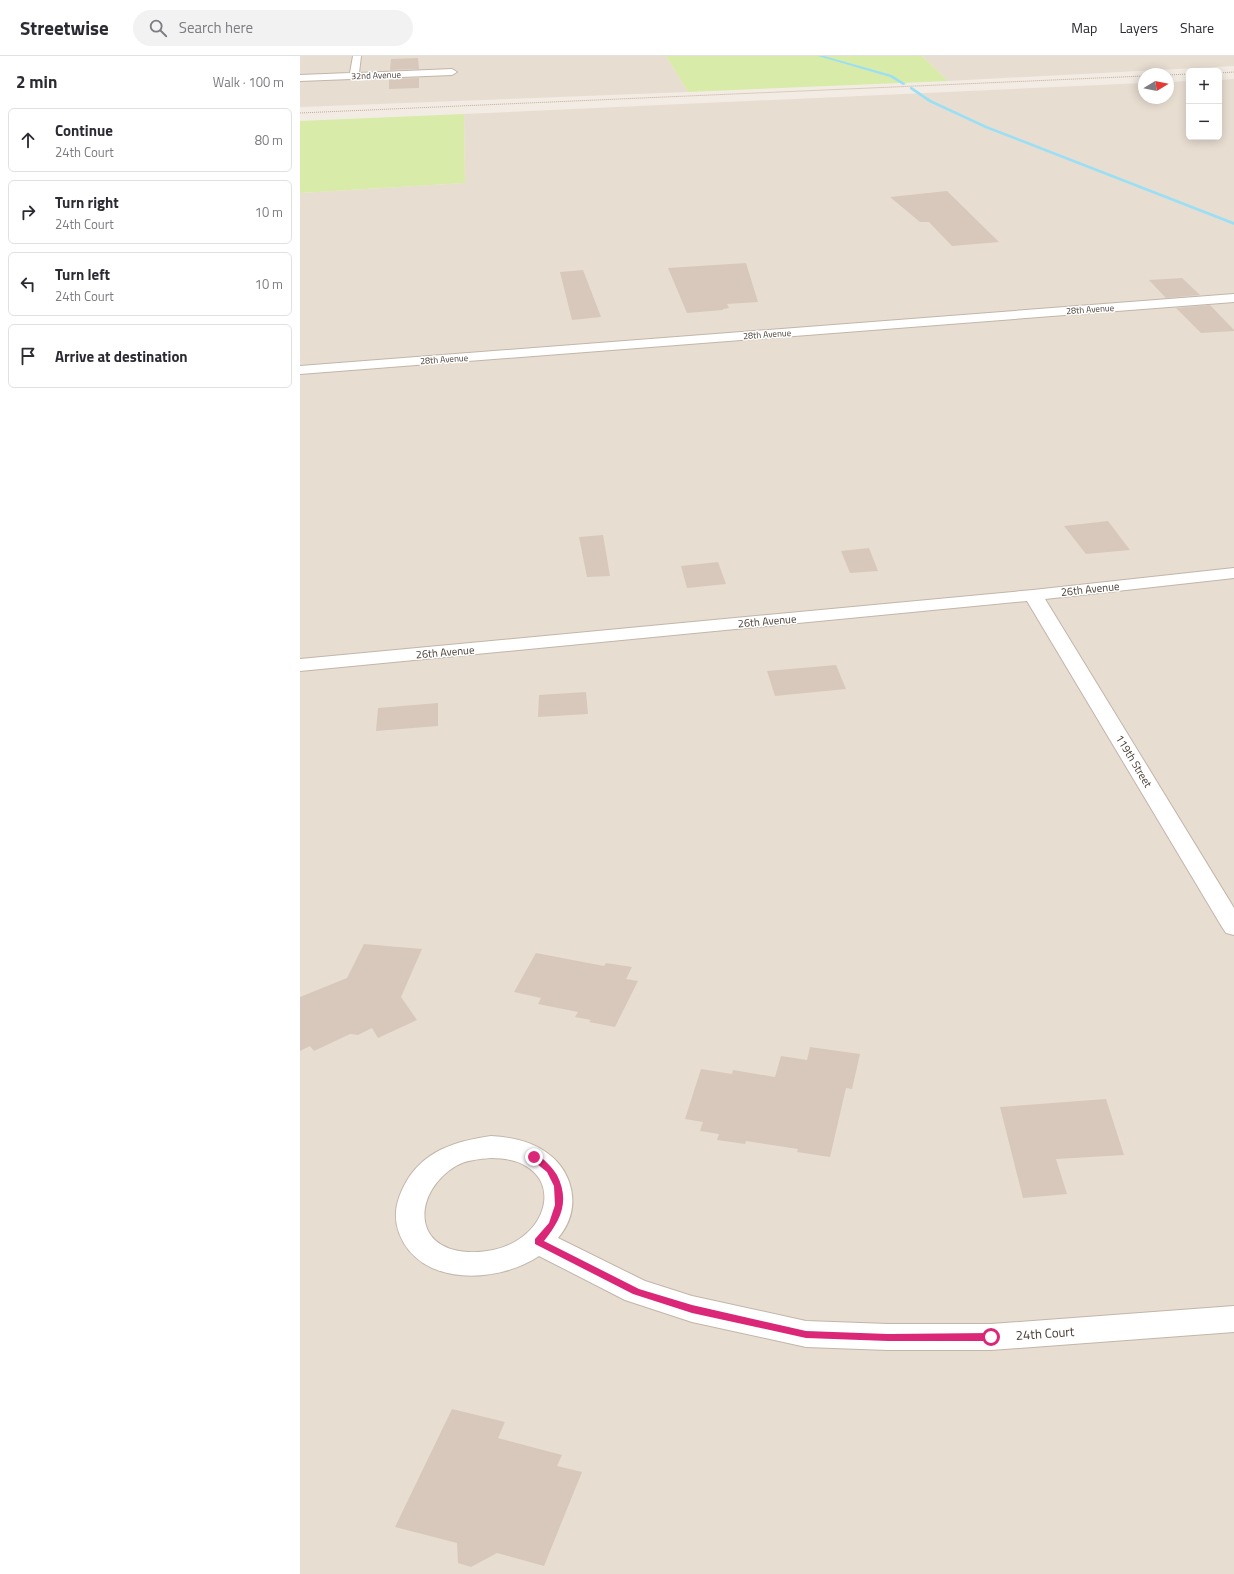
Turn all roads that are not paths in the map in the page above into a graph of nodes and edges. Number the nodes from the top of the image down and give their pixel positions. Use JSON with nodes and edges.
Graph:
{"nodes":[{"id":1,"x":357,"y":56,"type":"edge"},
{"id":2,"x":452,"y":72,"type":"dead end"},
{"id":3,"x":354,"y":76,"type":"junction"},
{"id":4,"x":300,"y":78,"type":"edge"},
{"id":5,"x":1234,"y":298,"type":"edge"},
{"id":6,"x":300,"y":370,"type":"edge"},
{"id":7,"x":1234,"y":573,"type":"edge"},
{"id":8,"x":1033,"y":595,"type":"junction"},
{"id":9,"x":300,"y":666,"type":"edge"},
{"id":10,"x":1234,"y":927,"type":"edge"},
{"id":11,"x":538,"y":1242,"type":"junction"},
{"id":12,"x":1234,"y":1319,"type":"edge"}],
"edges":[{"from":1,"to":3,"type":"street"},
{"from":2,"to":3,"type":"street","name":"32nd Avenue"},
{"from":3,"to":4,"type":"street","name":"32nd Avenue"},
{"from":5,"to":6,"type":"street","name":"28th Avenue"},
{"from":7,"to":8,"type":"street","name":"26th Avenue"},
{"from":8,"to":9,"type":"street","name":"26th Avenue"},
{"from":8,"to":10,"type":"street","name":"119th Street"},
{"from":11,"to":11,"type":"street"},
{"from":11,"to":12,"type":"street","name":"24th Court"}]}
